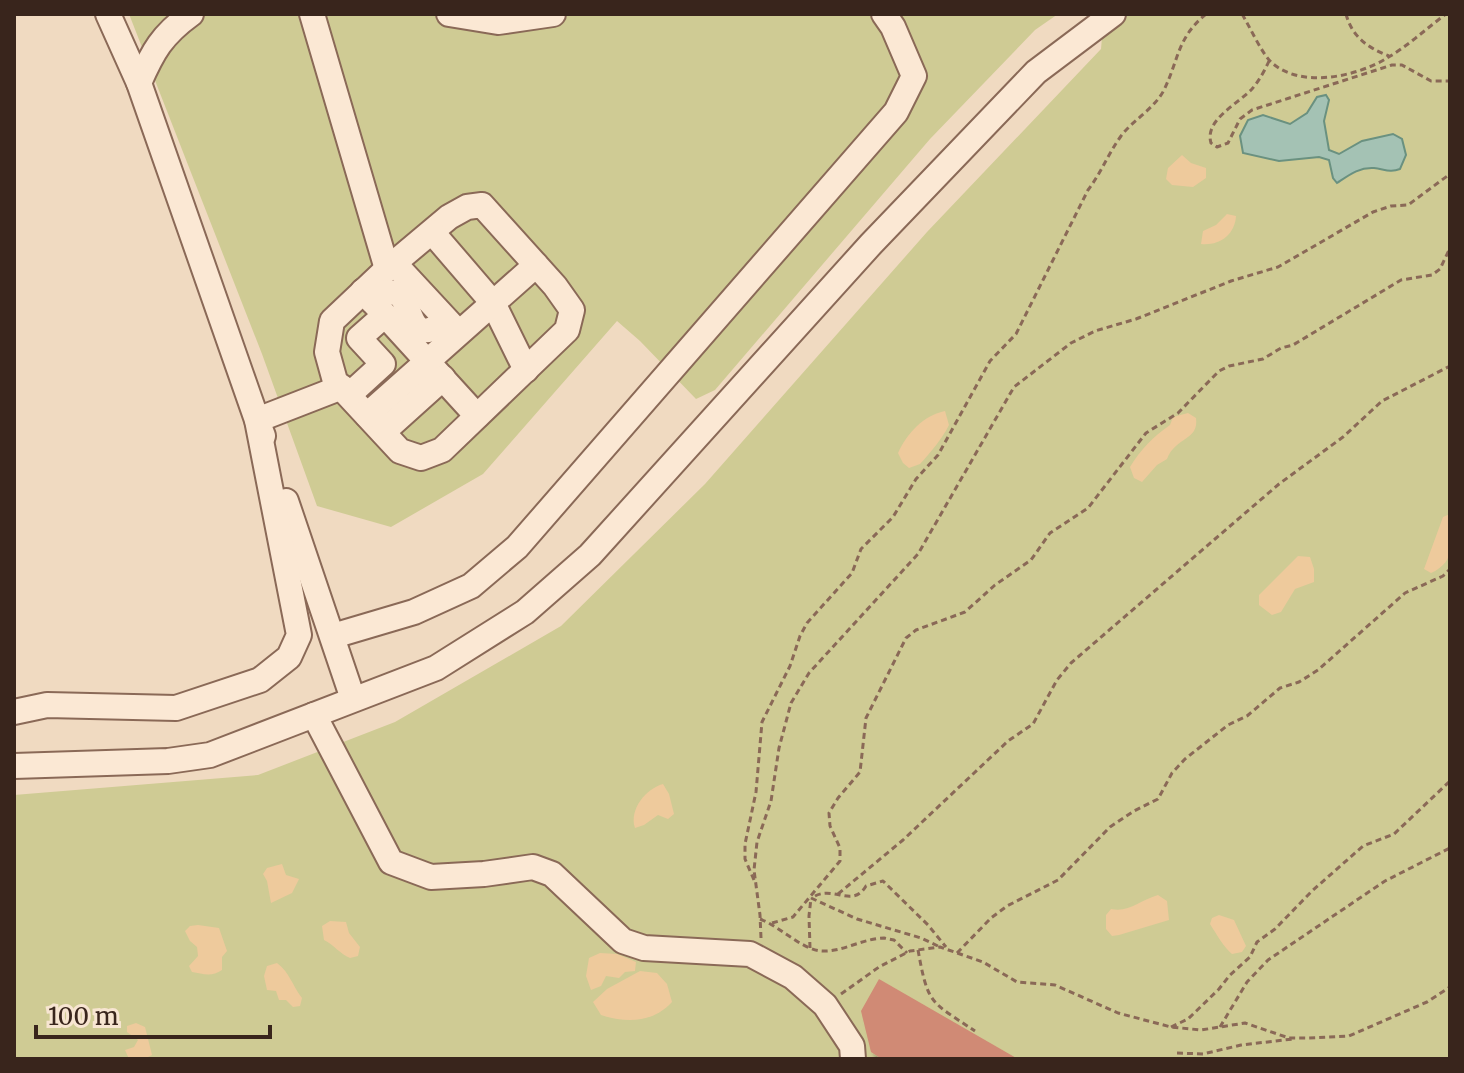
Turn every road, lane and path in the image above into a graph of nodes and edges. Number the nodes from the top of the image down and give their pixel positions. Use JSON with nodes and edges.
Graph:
{"nodes":[{"id":1,"x":108,"y":14,"type":"edge"},
{"id":2,"x":191,"y":14,"type":"edge"},
{"id":3,"x":312,"y":14,"type":"edge"},
{"id":4,"x":449,"y":14,"type":"edge"},
{"id":5,"x":553,"y":14,"type":"edge"},
{"id":6,"x":884,"y":14,"type":"edge"},
{"id":7,"x":1113,"y":14,"type":"edge"},
{"id":8,"x":1206,"y":14,"type":"edge"},
{"id":9,"x":1242,"y":14,"type":"edge"},
{"id":10,"x":1346,"y":14,"type":"edge"},
{"id":11,"x":1446,"y":14,"type":"edge"},
{"id":12,"x":1389,"y":56,"type":"junction"},
{"id":13,"x":1269,"y":61,"type":"junction"},
{"id":14,"x":1450,"y":81,"type":"edge"},
{"id":15,"x":139,"y":83,"type":"junction"},
{"id":16,"x":1450,"y":174,"type":"edge"},
{"id":17,"x":432,"y":232,"type":"junction"},
{"id":18,"x":1450,"y":248,"type":"edge"},
{"id":19,"x":536,"y":265,"type":"junction"},
{"id":20,"x":391,"y":266,"type":"junction"},
{"id":21,"x":373,"y":302,"type":"junction"},
{"id":22,"x":493,"y":303,"type":"junction"},
{"id":23,"x":453,"y":327,"type":"junction"},
{"id":24,"x":1450,"y":366,"type":"edge"},
{"id":25,"x":435,"y":369,"type":"junction"},
{"id":26,"x":526,"y":370,"type":"junction"},
{"id":27,"x":346,"y":391,"type":"junction"},
{"id":28,"x":477,"y":416,"type":"junction"},
{"id":29,"x":257,"y":420,"type":"junction"},
{"id":30,"x":375,"y":424,"type":"junction"},
{"id":31,"x":1450,"y":569,"type":"edge"},
{"id":32,"x":333,"y":636,"type":"junction"},
{"id":33,"x":353,"y":699,"type":"junction"},
{"id":34,"x":14,"y":712,"type":"edge"},
{"id":35,"x":314,"y":715,"type":"junction"},
{"id":36,"x":14,"y":766,"type":"edge"},
{"id":37,"x":1450,"y":781,"type":"edge"},
{"id":38,"x":1450,"y":848,"type":"edge"},
{"id":39,"x":756,"y":886,"type":"junction"},
{"id":40,"x":838,"y":894,"type":"junction"},
{"id":41,"x":811,"y":898,"type":"junction"},
{"id":42,"x":760,"y":919,"type":"junction"},
{"id":43,"x":772,"y":923,"type":"junction"},
{"id":44,"x":940,"y":947,"type":"junction"},
{"id":45,"x":810,"y":948,"type":"junction"},
{"id":46,"x":918,"y":950,"type":"junction"},
{"id":47,"x":949,"y":950,"type":"junction"},
{"id":48,"x":907,"y":953,"type":"junction"},
{"id":49,"x":957,"y":953,"type":"junction"},
{"id":50,"x":757,"y":958,"type":"junction"},
{"id":51,"x":1450,"y":987,"type":"edge"},
{"id":52,"x":825,"y":1005,"type":"junction"},
{"id":53,"x":1171,"y":1027,"type":"junction"},
{"id":54,"x":1220,"y":1027,"type":"junction"},
{"id":55,"x":975,"y":1031,"type":"dead end"},
{"id":56,"x":1300,"y":1038,"type":"junction"},
{"id":57,"x":1177,"y":1053,"type":"dead end"},
{"id":58,"x":1202,"y":1056,"type":"edge"},
{"id":59,"x":853,"y":1059,"type":"edge"}],
"edges":[{"from":1,"to":15,"type":"street"},
{"from":2,"to":15,"type":"street"},
{"from":3,"to":20,"type":"street"},
{"from":4,"to":5,"type":"street"},
{"from":6,"to":32,"type":"street"},
{"from":7,"to":33,"type":"street"},
{"from":8,"to":39,"type":"path"},
{"from":9,"to":13,"type":"path"},
{"from":10,"to":12,"type":"path"},
{"from":11,"to":12,"type":"path"},
{"from":12,"to":13,"type":"path"},
{"from":13,"to":14,"type":"path"},
{"from":15,"to":29,"type":"street"},
{"from":16,"to":39,"type":"path"},
{"from":17,"to":19,"type":"street"},
{"from":17,"to":20,"type":"street"},
{"from":17,"to":22,"type":"street"},
{"from":18,"to":41,"type":"path"},
{"from":19,"to":22,"type":"street"},
{"from":19,"to":26,"type":"street"},
{"from":20,"to":21,"type":"street"},
{"from":20,"to":23,"type":"street"},
{"from":21,"to":23,"type":"street"},
{"from":21,"to":25,"type":"street"},
{"from":21,"to":27,"type":"street"},
{"from":21,"to":27,"type":"street"},
{"from":22,"to":23,"type":"street"},
{"from":22,"to":26,"type":"street"},
{"from":23,"to":25,"type":"street"},
{"from":24,"to":40,"type":"path"},
{"from":25,"to":28,"type":"street"},
{"from":25,"to":30,"type":"street"},
{"from":25,"to":30,"type":"street"},
{"from":26,"to":28,"type":"street"},
{"from":27,"to":29,"type":"street"},
{"from":27,"to":30,"type":"street"},
{"from":28,"to":30,"type":"street"},
{"from":29,"to":32,"type":"street"},
{"from":29,"to":34,"type":"street"},
{"from":31,"to":49,"type":"path"},
{"from":32,"to":33,"type":"street"},
{"from":33,"to":35,"type":"street"},
{"from":35,"to":36,"type":"street"},
{"from":35,"to":50,"type":"street"},
{"from":37,"to":53,"type":"path"},
{"from":38,"to":54,"type":"path"},
{"from":39,"to":42,"type":"path"},
{"from":40,"to":41,"type":"path"},
{"from":40,"to":47,"type":"path"},
{"from":41,"to":43,"type":"path"},
{"from":41,"to":44,"type":"path"},
{"from":41,"to":45,"type":"path"},
{"from":42,"to":43,"type":"path"},
{"from":42,"to":50,"type":"path"},
{"from":43,"to":45,"type":"path"},
{"from":44,"to":46,"type":"path"},
{"from":44,"to":47,"type":"path"},
{"from":45,"to":48,"type":"path"},
{"from":46,"to":48,"type":"path"},
{"from":46,"to":55,"type":"path"},
{"from":47,"to":49,"type":"path"},
{"from":48,"to":52,"type":"path"},
{"from":49,"to":53,"type":"path"},
{"from":50,"to":52,"type":"street"},
{"from":51,"to":56,"type":"path"},
{"from":52,"to":59,"type":"street"},
{"from":53,"to":54,"type":"path"},
{"from":54,"to":56,"type":"path"},
{"from":56,"to":58,"type":"path"},
{"from":57,"to":58,"type":"path"}]}
